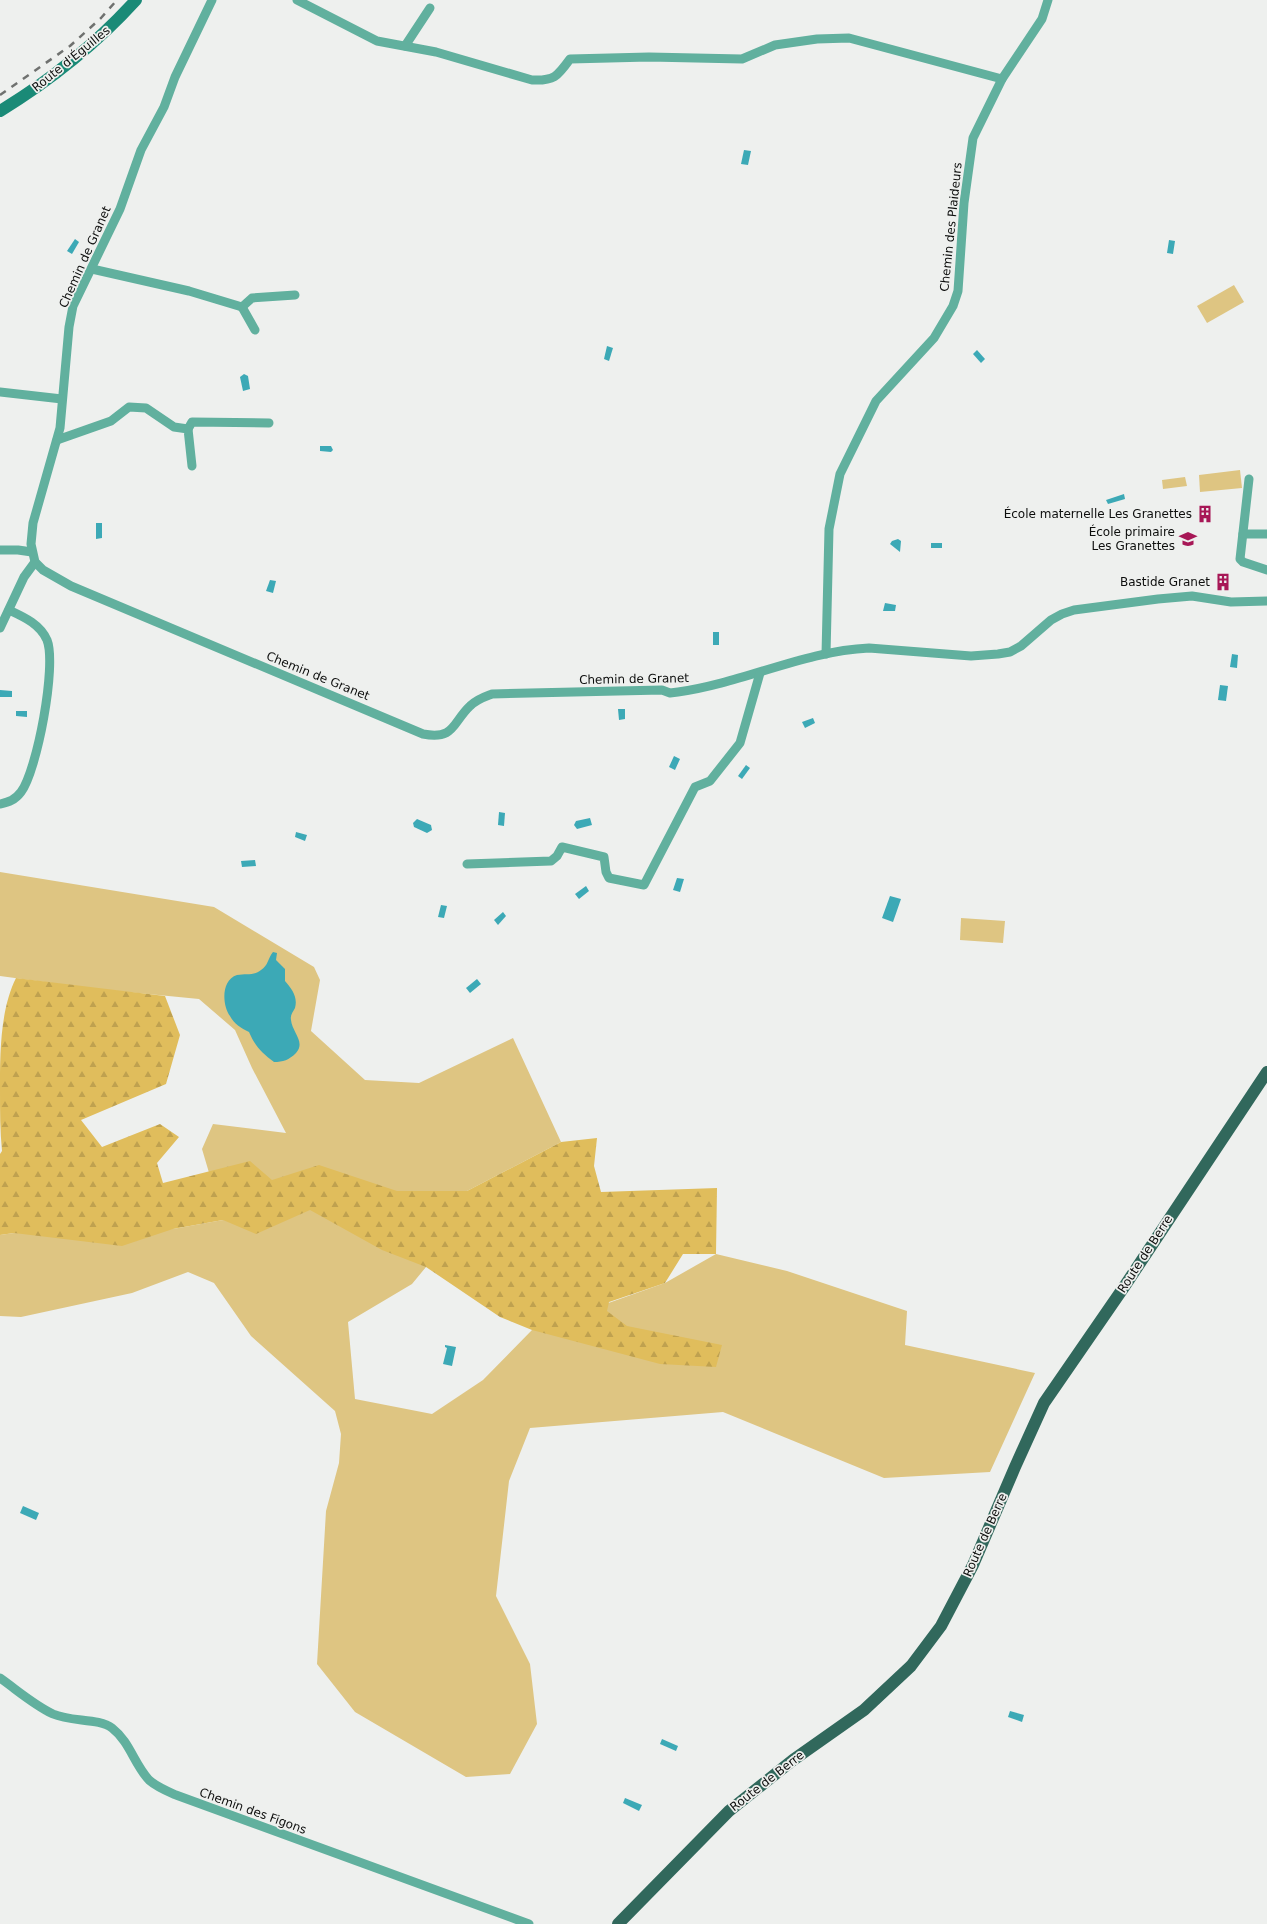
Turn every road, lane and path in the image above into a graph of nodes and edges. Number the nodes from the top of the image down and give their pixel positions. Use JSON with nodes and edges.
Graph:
{"nodes":[{"id":1,"x":136,"y":0,"type":"edge"},
{"id":2,"x":212,"y":0,"type":"edge"},
{"id":3,"x":297,"y":0,"type":"edge"},
{"id":4,"x":1048,"y":0,"type":"edge"},
{"id":5,"x":430,"y":8,"type":"dead end"},
{"id":6,"x":405,"y":46,"type":"junction"},
{"id":7,"x":1002,"y":78,"type":"junction"},
{"id":8,"x":0,"y":111,"type":"edge"},
{"id":9,"x":92,"y":269,"type":"junction"},
{"id":10,"x":295,"y":295,"type":"dead end"},
{"id":11,"x":242,"y":307,"type":"junction"},
{"id":12,"x":255,"y":330,"type":"dead end"},
{"id":13,"x":0,"y":392,"type":"edge"},
{"id":14,"x":62,"y":399,"type":"junction"},
{"id":15,"x":270,"y":423,"type":"dead end"},
{"id":16,"x":188,"y":429,"type":"junction"},
{"id":17,"x":57,"y":440,"type":"junction"},
{"id":18,"x":192,"y":466,"type":"dead end"},
{"id":19,"x":1249,"y":479,"type":"dead end"},
{"id":20,"x":1243,"y":534,"type":"junction"},
{"id":21,"x":1267,"y":534,"type":"edge"},
{"id":22,"x":0,"y":550,"type":"edge"},
{"id":23,"x":32,"y":552,"type":"junction"},
{"id":24,"x":35,"y":562,"type":"junction"},
{"id":25,"x":1267,"y":570,"type":"edge"},
{"id":26,"x":1267,"y":601,"type":"edge"},
{"id":27,"x":9,"y":610,"type":"junction"},
{"id":28,"x":0,"y":628,"type":"edge"},
{"id":29,"x":826,"y":654,"type":"junction"},
{"id":30,"x":760,"y":673,"type":"junction"},
{"id":31,"x":0,"y":804,"type":"edge"},
{"id":32,"x":467,"y":864,"type":"dead end"},
{"id":33,"x":1267,"y":1072,"type":"edge"},
{"id":34,"x":0,"y":1678,"type":"edge"},
{"id":35,"x":529,"y":1924,"type":"edge"},
{"id":36,"x":618,"y":1924,"type":"edge"}],
"edges":[{"from":1,"to":8,"type":"street","name":"Route d'Éguilles"},
{"from":2,"to":9,"type":"street","name":"Chemin de Granet"},
{"from":3,"to":6,"type":"street"},
{"from":4,"to":7,"type":"street","name":"Chemin des Plaideurs"},
{"from":5,"to":6,"type":"street"},
{"from":6,"to":7,"type":"street"},
{"from":7,"to":29,"type":"street","name":"Chemin des Plaideurs"},
{"from":9,"to":11,"type":"street"},
{"from":9,"to":14,"type":"street","name":"Chemin de Granet"},
{"from":10,"to":11,"type":"street"},
{"from":11,"to":12,"type":"street"},
{"from":13,"to":14,"type":"street"},
{"from":14,"to":17,"type":"street","name":"Chemin de Granet"},
{"from":15,"to":16,"type":"street"},
{"from":16,"to":17,"type":"street"},
{"from":16,"to":18,"type":"street"},
{"from":17,"to":23,"type":"street","name":"Chemin de Granet"},
{"from":19,"to":20,"type":"street"},
{"from":20,"to":21,"type":"street"},
{"from":20,"to":25,"type":"street"},
{"from":22,"to":23,"type":"street"},
{"from":23,"to":24,"type":"street","name":"Chemin de Granet"},
{"from":24,"to":27,"type":"street"},
{"from":24,"to":30,"type":"street","name":"Chemin de Granet"},
{"from":26,"to":29,"type":"street","name":"Chemin de Granet"},
{"from":27,"to":28,"type":"street"},
{"from":27,"to":31,"type":"street"},
{"from":29,"to":30,"type":"street","name":"Chemin de Granet"},
{"from":30,"to":32,"type":"street"},
{"from":33,"to":36,"type":"main road","name":"Route de Berre"},
{"from":34,"to":35,"type":"street","name":"Chemin des Figons"}]}
